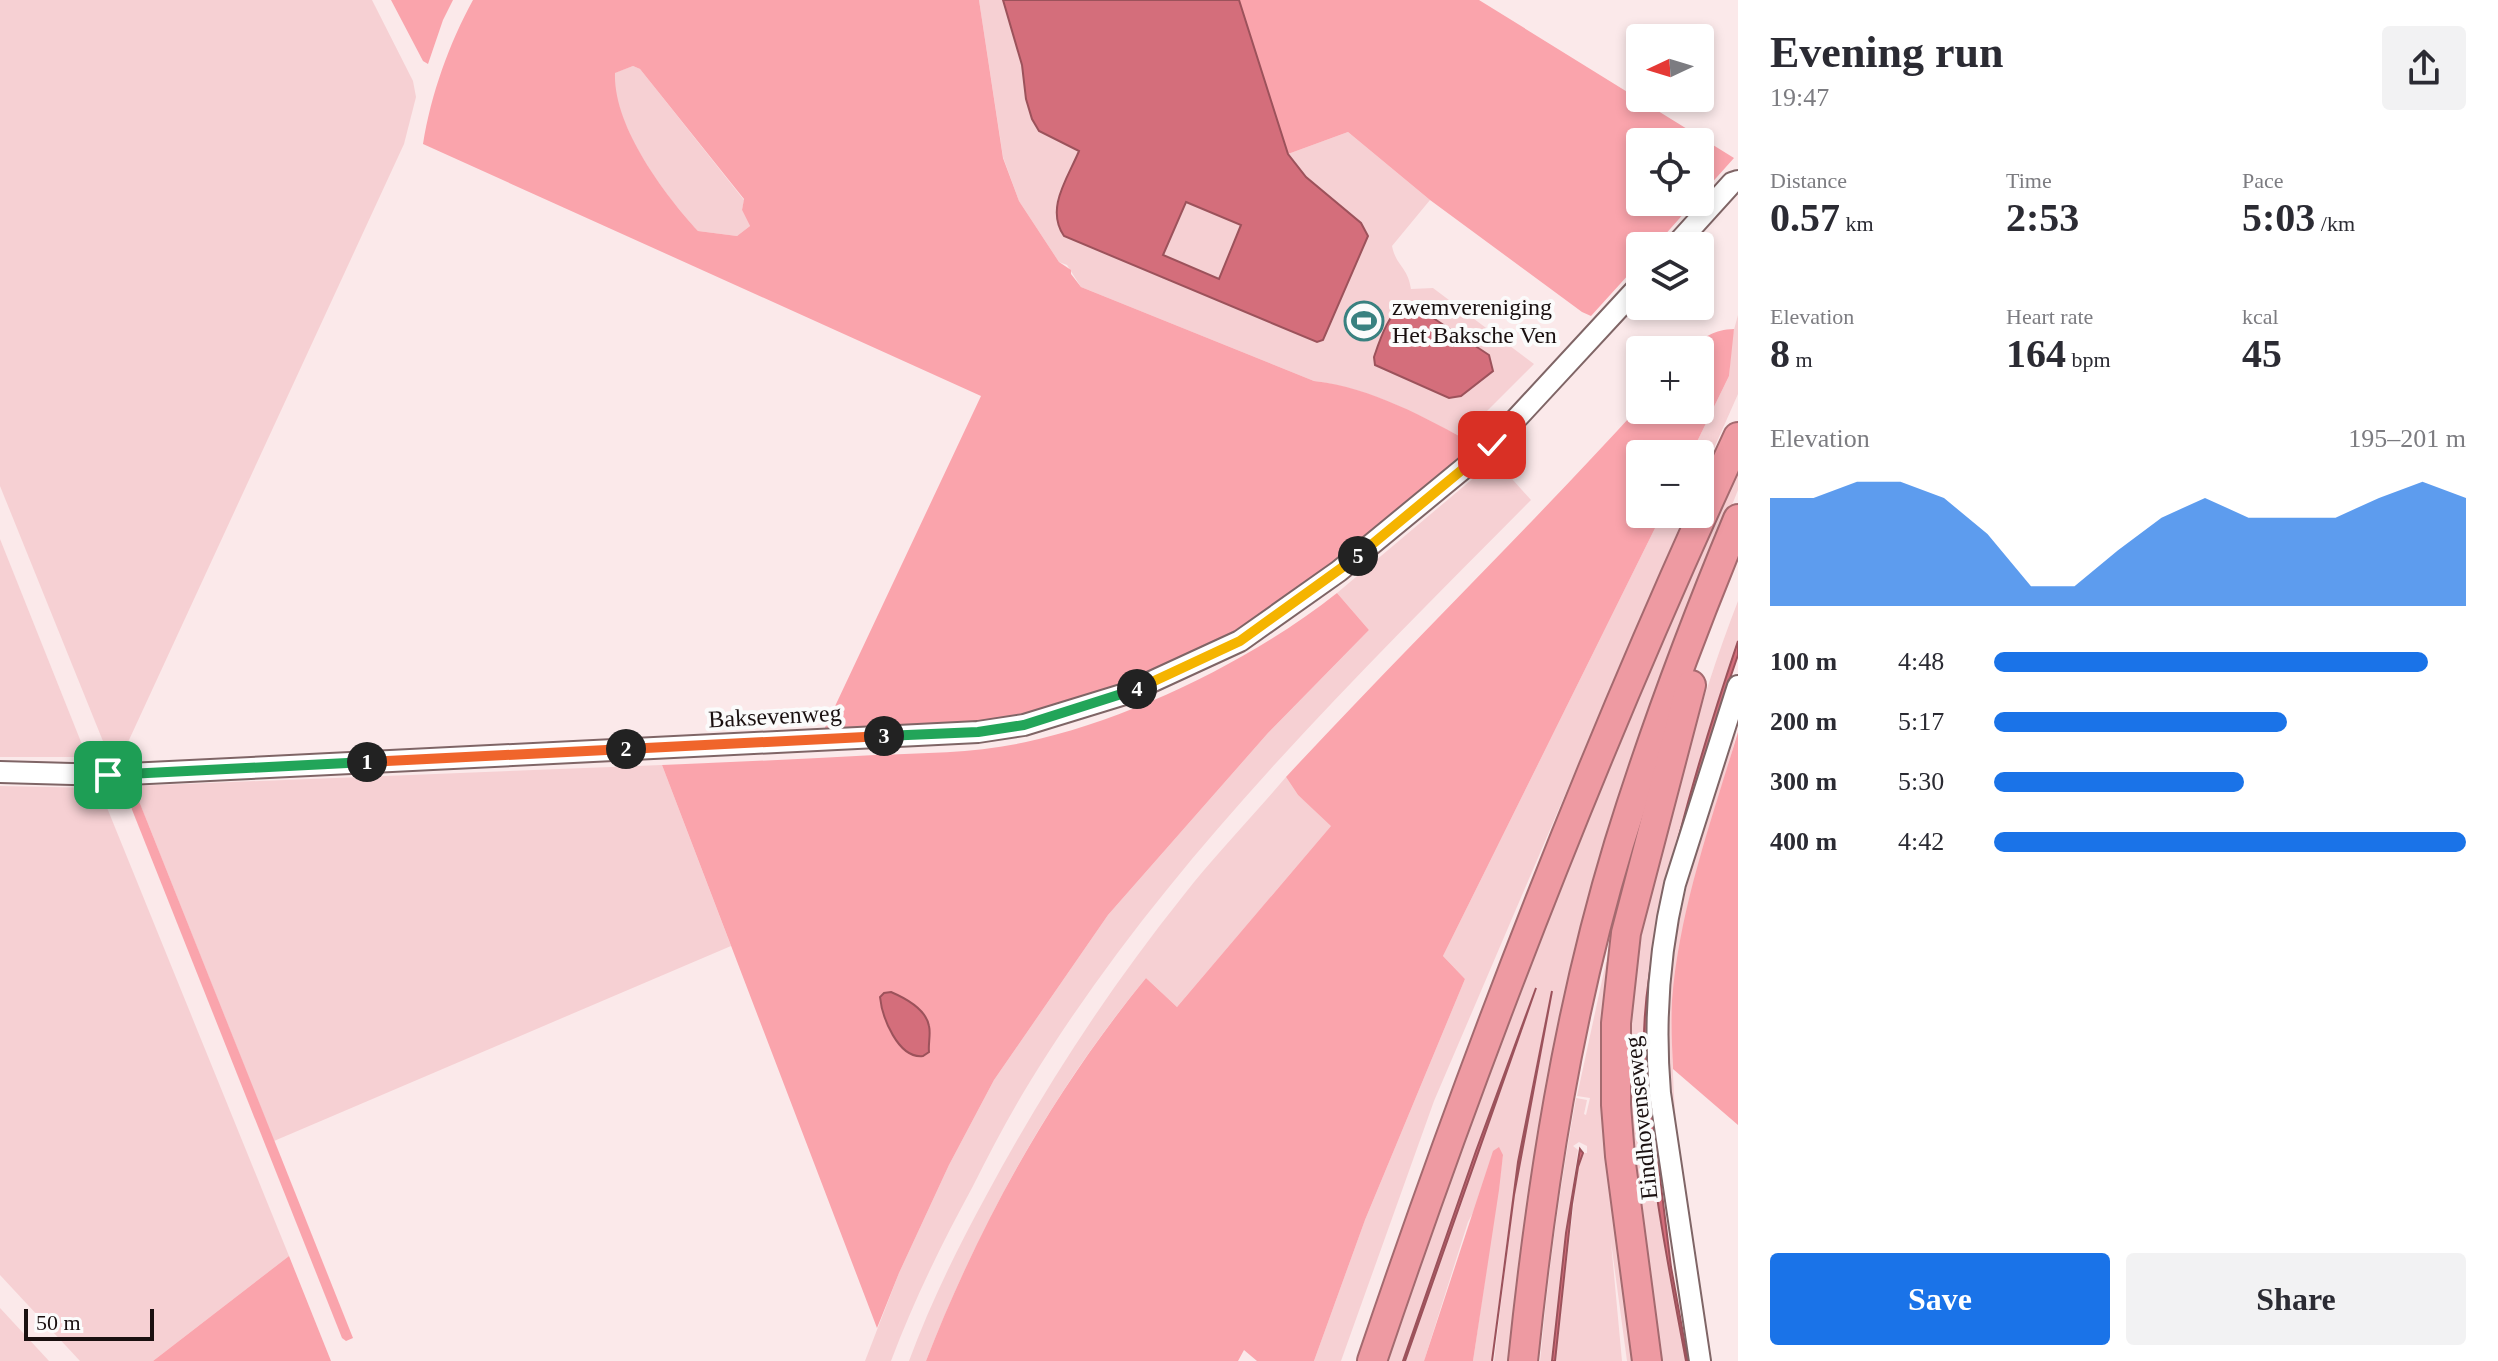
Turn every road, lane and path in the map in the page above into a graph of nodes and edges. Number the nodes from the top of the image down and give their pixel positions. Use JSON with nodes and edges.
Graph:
{"nodes":[{"id":1,"x":1738,"y":181,"type":"edge"},
{"id":2,"x":1688,"y":232,"type":"edge"},
{"id":3,"x":1626,"y":300,"type":"edge"},
{"id":4,"x":1738,"y":437,"type":"edge"},
{"id":5,"x":1738,"y":519,"type":"edge"},
{"id":6,"x":1698,"y":622,"type":"junction"},
{"id":7,"x":1738,"y":686,"type":"edge"},
{"id":8,"x":0,"y":772,"type":"edge"},
{"id":9,"x":1372,"y":1361,"type":"edge"},
{"id":10,"x":1523,"y":1361,"type":"edge"},
{"id":11,"x":1647,"y":1361,"type":"edge"},
{"id":12,"x":1700,"y":1361,"type":"edge"}],
"edges":[{"from":1,"to":2,"type":"street"},
{"from":3,"to":8,"type":"street","name":"Baksevenweg"},
{"from":4,"to":9,"type":"highway"},
{"from":5,"to":6,"type":"highway"},
{"from":6,"to":10,"type":"highway"},
{"from":6,"to":11,"type":"highway"},
{"from":7,"to":12,"type":"street","name":"Eindhovenseweg"}]}
